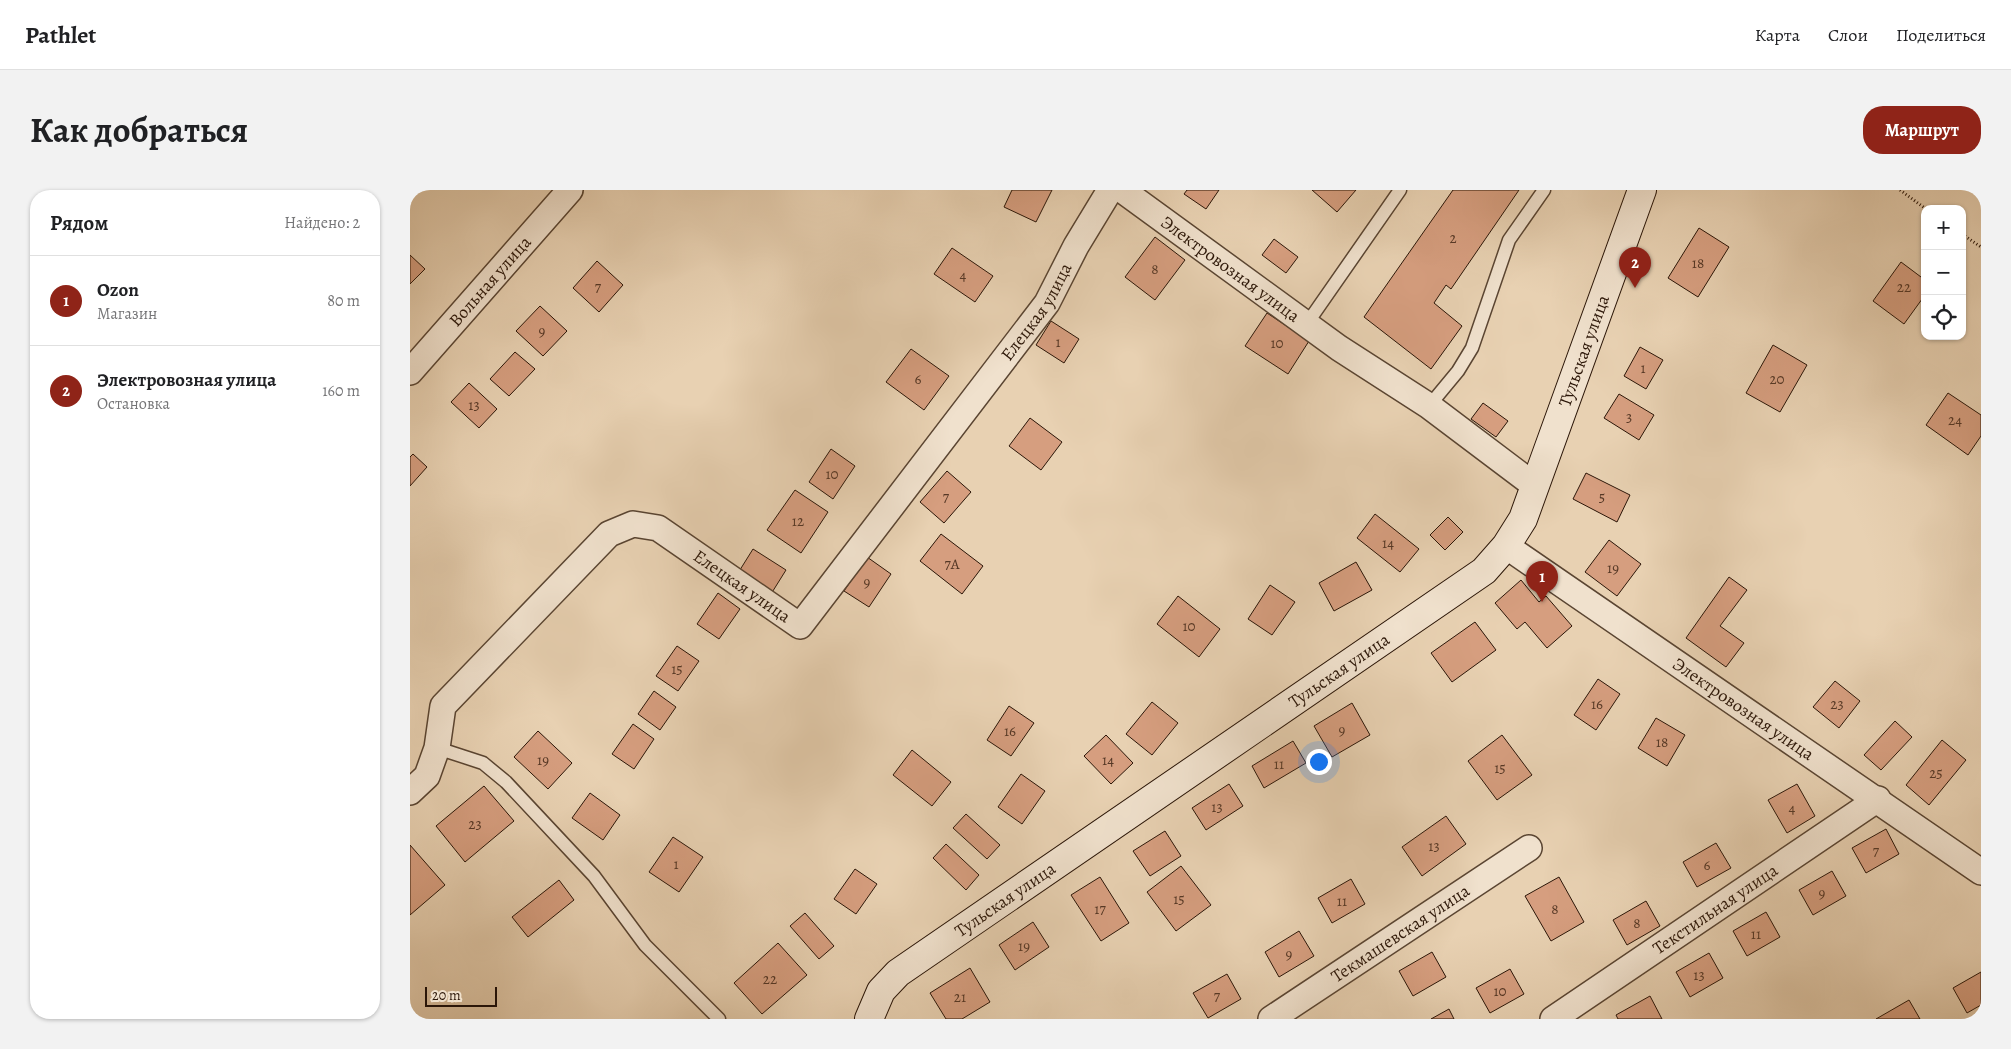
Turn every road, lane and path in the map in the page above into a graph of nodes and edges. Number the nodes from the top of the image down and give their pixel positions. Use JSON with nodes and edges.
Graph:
{"nodes":[{"id":1,"x":570,"y":190,"type":"edge"},
{"id":2,"x":1110,"y":190,"type":"edge"},
{"id":3,"x":1122,"y":190,"type":"edge"},
{"id":4,"x":1400,"y":190,"type":"edge"},
{"id":5,"x":1544,"y":190,"type":"edge"},
{"id":6,"x":1642,"y":190,"type":"edge"},
{"id":7,"x":1900,"y":190,"type":"edge"},
{"id":8,"x":1921,"y":205,"type":"edge"},
{"id":9,"x":1966,"y":237,"type":"edge"},
{"id":10,"x":1981,"y":247,"type":"edge"},
{"id":11,"x":1306,"y":325,"type":"junction"},
{"id":12,"x":410,"y":372,"type":"edge"},
{"id":13,"x":1429,"y":406,"type":"junction"},
{"id":14,"x":1535,"y":486,"type":"junction"},
{"id":15,"x":1506,"y":546,"type":"junction"},
{"id":16,"x":437,"y":748,"type":"junction"},
{"id":17,"x":410,"y":792,"type":"edge"},
{"id":18,"x":1878,"y":800,"type":"junction"},
{"id":19,"x":1528,"y":848,"type":"dead end"},
{"id":20,"x":1978,"y":865,"type":"edge"},
{"id":21,"x":719,"y":1019,"type":"edge"},
{"id":22,"x":869,"y":1019,"type":"edge"},
{"id":23,"x":1271,"y":1019,"type":"edge"},
{"id":24,"x":1553,"y":1019,"type":"edge"}],
"edges":[{"from":1,"to":12,"type":"street","name":"Вольная улица"},
{"from":2,"to":16,"type":"street","name":"Елецкая улица"},
{"from":3,"to":11,"type":"street","name":"Электровозная улица"},
{"from":4,"to":11,"type":"lane"},
{"from":5,"to":13,"type":"lane"},
{"from":6,"to":14,"type":"main road","name":"Тульская улица"},
{"from":7,"to":8,"type":"path"},
{"from":9,"to":10,"type":"path"},
{"from":11,"to":13,"type":"street","name":"Электровозная улица"},
{"from":13,"to":14,"type":"street","name":"Электровозная улица"},
{"from":14,"to":15,"type":"main road","name":"Тульская улица"},
{"from":15,"to":18,"type":"street","name":"Электровозная улица"},
{"from":15,"to":22,"type":"main road","name":"Тульская улица"},
{"from":16,"to":17,"type":"street","name":"Елецкая улица"},
{"from":16,"to":21,"type":"lane"},
{"from":18,"to":20,"type":"street","name":"Электровозная улица"},
{"from":18,"to":24,"type":"street","name":"Текстильная улица"},
{"from":19,"to":23,"type":"street","name":"Текмашевская улица"}]}
